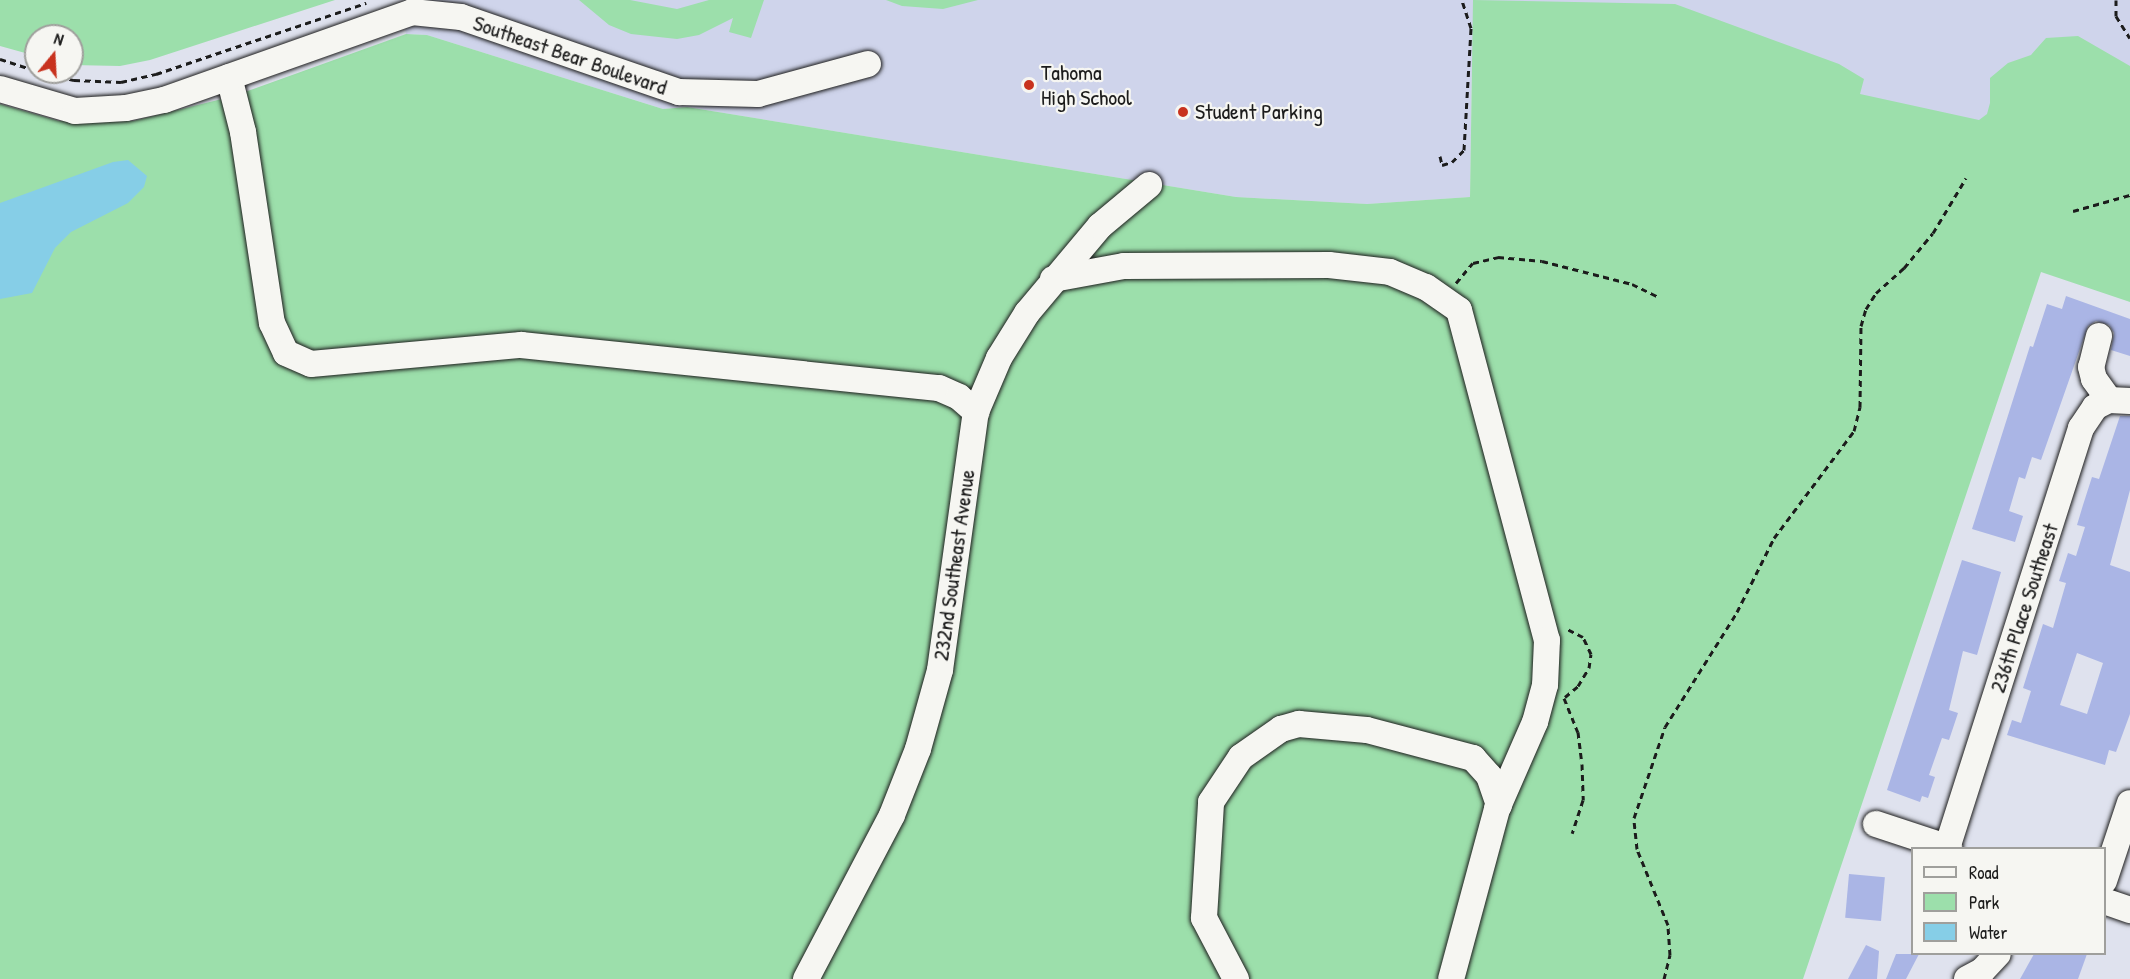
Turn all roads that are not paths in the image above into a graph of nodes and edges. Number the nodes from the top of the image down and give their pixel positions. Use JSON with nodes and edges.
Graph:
{"nodes":[{"id":1,"x":868,"y":63,"type":"dead end"},
{"id":2,"x":229,"y":77,"type":"junction"},
{"id":3,"x":0,"y":89,"type":"edge"},
{"id":4,"x":1149,"y":185,"type":"dead end"},
{"id":5,"x":1053,"y":279,"type":"junction"},
{"id":6,"x":2099,"y":336,"type":"dead end"},
{"id":7,"x":2119,"y":401,"type":"edge"},
{"id":8,"x":976,"y":412,"type":"junction"},
{"id":9,"x":2130,"y":802,"type":"edge"},
{"id":10,"x":1499,"y":805,"type":"junction"},
{"id":11,"x":1876,"y":824,"type":"dead end"},
{"id":12,"x":1945,"y":847,"type":"edge"},
{"id":13,"x":1948,"y":847,"type":"edge"},
{"id":14,"x":2106,"y":876,"type":"edge"},
{"id":15,"x":2106,"y":902,"type":"edge"},
{"id":16,"x":2130,"y":910,"type":"edge"},
{"id":17,"x":1997,"y":955,"type":"edge"},
{"id":18,"x":806,"y":979,"type":"edge"},
{"id":19,"x":1236,"y":979,"type":"edge"},
{"id":20,"x":1451,"y":979,"type":"edge"},
{"id":21,"x":1966,"y":979,"type":"edge"}],
"edges":[{"from":1,"to":2,"type":"street","name":"Southeast Bear Boulevard"},
{"from":2,"to":3,"type":"street","name":"Southeast Bear Boulevard"},
{"from":2,"to":8,"type":"street"},
{"from":4,"to":5,"type":"street","name":"232nd Southeast Avenue"},
{"from":5,"to":8,"type":"street","name":"232nd Southeast Avenue"},
{"from":5,"to":10,"type":"street"},
{"from":6,"to":7,"type":"street"},
{"from":7,"to":13,"type":"street","name":"236th Place Southeast"},
{"from":8,"to":18,"type":"street","name":"232nd Southeast Avenue"},
{"from":9,"to":14,"type":"street"},
{"from":10,"to":19,"type":"street"},
{"from":10,"to":20,"type":"street"},
{"from":11,"to":12,"type":"street"},
{"from":15,"to":16,"type":"street"},
{"from":17,"to":21,"type":"street"}]}
